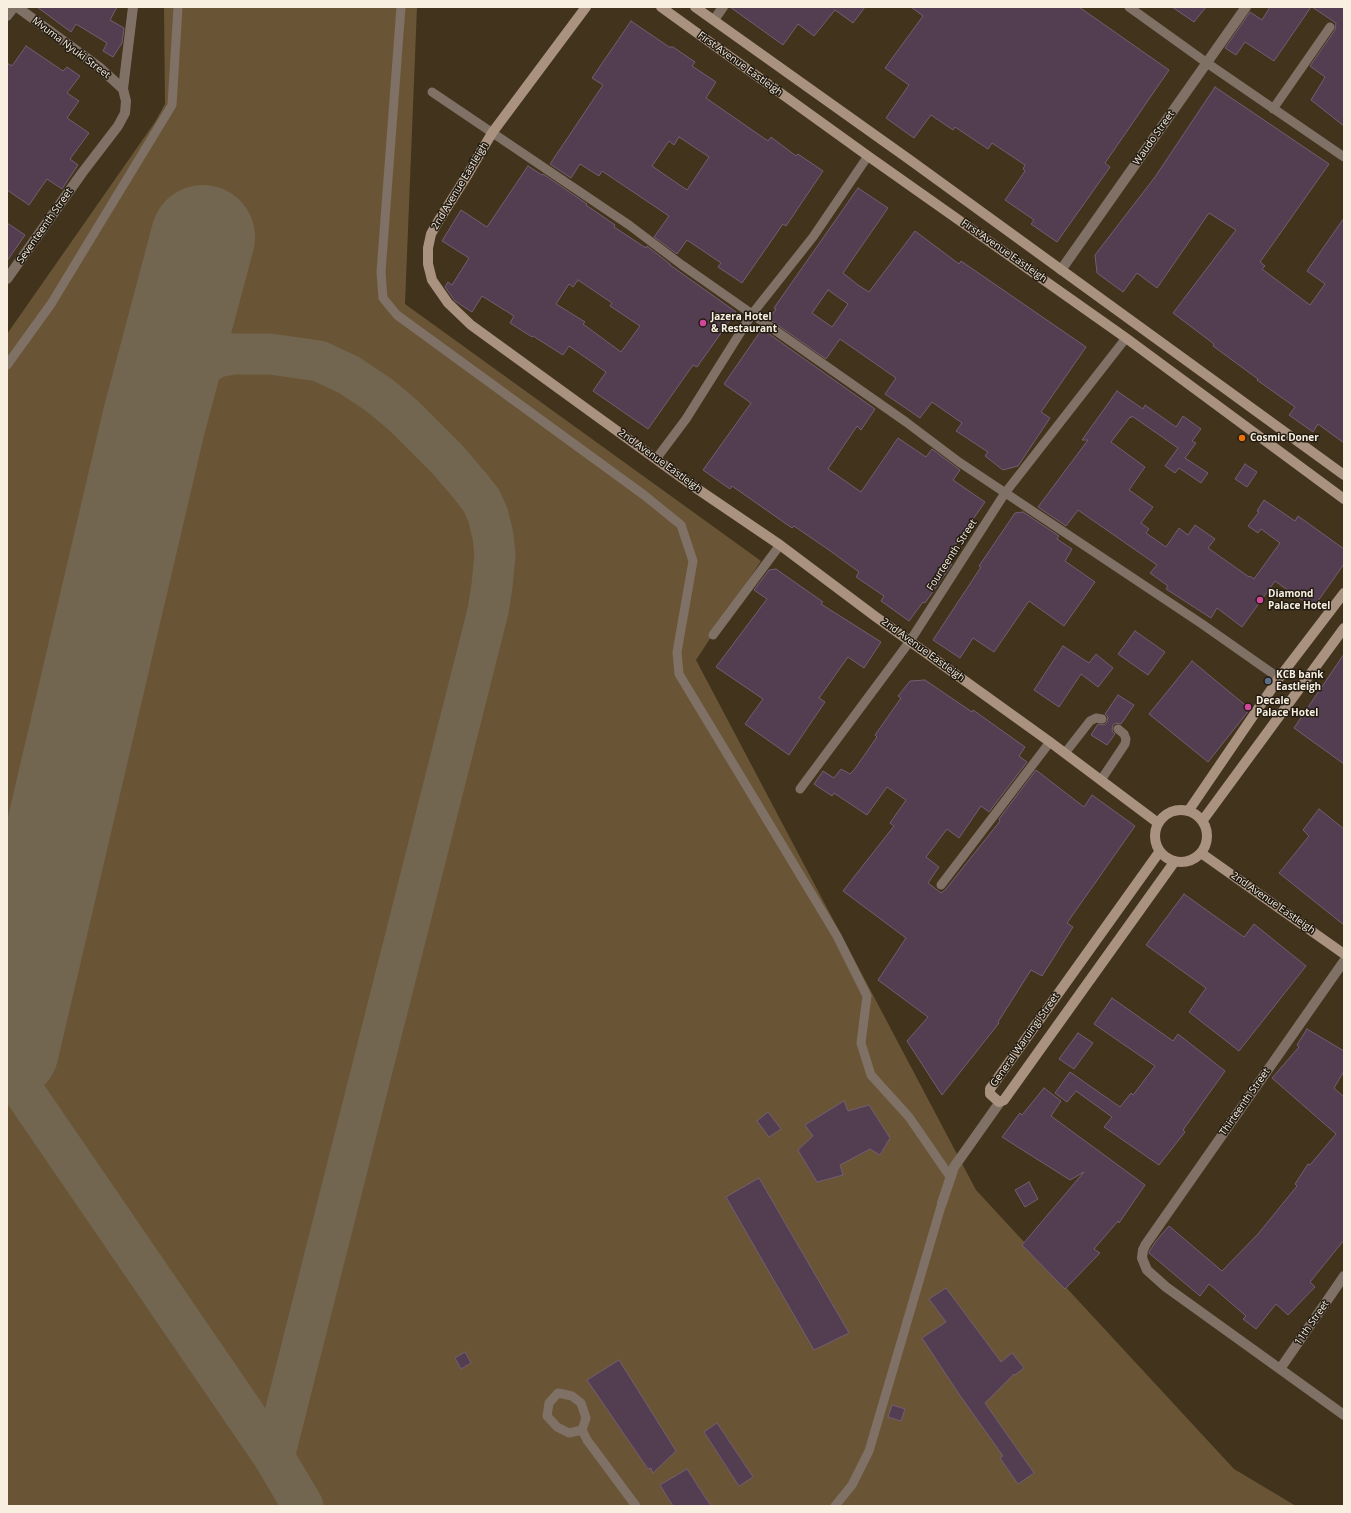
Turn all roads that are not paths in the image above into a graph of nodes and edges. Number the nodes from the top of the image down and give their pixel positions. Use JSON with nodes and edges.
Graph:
{"nodes":[{"id":1,"x":15,"y":7,"type":"edge"},
{"id":2,"x":133,"y":7,"type":"edge"},
{"id":3,"x":178,"y":7,"type":"edge"},
{"id":4,"x":401,"y":7,"type":"edge"},
{"id":5,"x":586,"y":7,"type":"edge"},
{"id":6,"x":661,"y":7,"type":"edge"},
{"id":7,"x":695,"y":7,"type":"edge"},
{"id":8,"x":723,"y":7,"type":"edge"},
{"id":9,"x":1129,"y":7,"type":"edge"},
{"id":10,"x":1246,"y":7,"type":"edge"},
{"id":11,"x":7,"y":16,"type":"edge"},
{"id":12,"x":714,"y":20,"type":"junction"},
{"id":13,"x":1330,"y":27,"type":"dead end"},
{"id":14,"x":1207,"y":63,"type":"junction"},
{"id":15,"x":123,"y":89,"type":"junction"},
{"id":16,"x":432,"y":92,"type":"dead end"},
{"id":17,"x":1273,"y":109,"type":"junction"},
{"id":18,"x":492,"y":133,"type":"junction"},
{"id":19,"x":868,"y":156,"type":"junction"},
{"id":20,"x":1344,"y":157,"type":"edge"},
{"id":21,"x":1061,"y":270,"type":"junction"},
{"id":22,"x":7,"y":279,"type":"edge"},
{"id":23,"x":752,"y":314,"type":"junction"},
{"id":24,"x":1126,"y":338,"type":"junction"},
{"id":25,"x":7,"y":365,"type":"edge"},
{"id":26,"x":656,"y":458,"type":"junction"},
{"id":27,"x":1344,"y":475,"type":"edge"},
{"id":28,"x":1005,"y":493,"type":"junction"},
{"id":29,"x":1344,"y":499,"type":"edge"},
{"id":30,"x":780,"y":545,"type":"junction"},
{"id":31,"x":1344,"y":593,"type":"edge"},
{"id":32,"x":1344,"y":628,"type":"edge"},
{"id":33,"x":713,"y":635,"type":"dead end"},
{"id":34,"x":910,"y":641,"type":"junction"},
{"id":35,"x":1279,"y":678,"type":"junction"},
{"id":36,"x":1102,"y":719,"type":"dead end"},
{"id":37,"x":1118,"y":729,"type":"dead end"},
{"id":38,"x":1050,"y":742,"type":"junction"},
{"id":39,"x":1065,"y":753,"type":"junction"},
{"id":40,"x":1102,"y":780,"type":"junction"},
{"id":41,"x":800,"y":789,"type":"dead end"},
{"id":42,"x":1188,"y":810,"type":"junction"},
{"id":43,"x":1203,"y":820,"type":"junction"},
{"id":44,"x":1158,"y":823,"type":"junction"},
{"id":45,"x":1160,"y":851,"type":"junction"},
{"id":46,"x":1201,"y":853,"type":"junction"},
{"id":47,"x":1175,"y":861,"type":"junction"},
{"id":48,"x":941,"y":885,"type":"dead end"},
{"id":49,"x":1344,"y":954,"type":"edge"},
{"id":50,"x":1344,"y":961,"type":"edge"},
{"id":51,"x":1000,"y":1102,"type":"junction"},
{"id":52,"x":950,"y":1178,"type":"junction"},
{"id":53,"x":942,"y":1203,"type":"joint"},
{"id":54,"x":1344,"y":1276,"type":"edge"},
{"id":55,"x":1280,"y":1369,"type":"junction"},
{"id":56,"x":1344,"y":1415,"type":"edge"},
{"id":57,"x":582,"y":1430,"type":"junction"},
{"id":58,"x":636,"y":1506,"type":"edge"},
{"id":59,"x":835,"y":1506,"type":"edge"}],
"edges":[{"from":1,"to":11,"type":"street"},
{"from":1,"to":15,"type":"street","name":"Mvuma Nyuki Street"},
{"from":2,"to":15,"type":"street"},
{"from":3,"to":25,"type":"lane"},
{"from":4,"to":52,"type":"lane"},
{"from":5,"to":18,"type":"main road","name":"2nd Avenue Eastleigh"},
{"from":6,"to":19,"type":"main road","name":"First Avenue Eastleigh"},
{"from":7,"to":12,"type":"main road","name":"First Avenue Eastleigh"},
{"from":8,"to":12,"type":"street"},
{"from":9,"to":14,"type":"lane"},
{"from":10,"to":14,"type":"street","name":"Waudo Street"},
{"from":12,"to":21,"type":"main road","name":"First Avenue Eastleigh"},
{"from":13,"to":17,"type":"lane"},
{"from":14,"to":17,"type":"lane"},
{"from":14,"to":21,"type":"street","name":"Waudo Street"},
{"from":15,"to":22,"type":"street","name":"Seventeenth Street"},
{"from":16,"to":18,"type":"lane"},
{"from":17,"to":20,"type":"lane"},
{"from":18,"to":23,"type":"lane"},
{"from":18,"to":26,"type":"main road","name":"2nd Avenue Eastleigh"},
{"from":19,"to":23,"type":"lane"},
{"from":19,"to":24,"type":"main road","name":"First Avenue Eastleigh"},
{"from":21,"to":27,"type":"main road","name":"First Avenue Eastleigh"},
{"from":23,"to":26,"type":"lane"},
{"from":23,"to":28,"type":"lane"},
{"from":24,"to":28,"type":"lane","name":"Fourteenth Street"},
{"from":24,"to":29,"type":"main road","name":"First Avenue Eastleigh"},
{"from":26,"to":30,"type":"main road","name":"2nd Avenue Eastleigh"},
{"from":28,"to":34,"type":"lane","name":"Fourteenth Street"},
{"from":28,"to":35,"type":"lane"},
{"from":30,"to":33,"type":"lane"},
{"from":30,"to":34,"type":"main road","name":"2nd Avenue Eastleigh"},
{"from":31,"to":35,"type":"main road"},
{"from":32,"to":43,"type":"main road"},
{"from":34,"to":38,"type":"main road","name":"2nd Avenue Eastleigh"},
{"from":34,"to":41,"type":"lane","name":"Fourteenth Street"},
{"from":35,"to":42,"type":"main road"},
{"from":36,"to":39,"type":"lane"},
{"from":37,"to":40,"type":"lane"},
{"from":38,"to":39,"type":"main road","name":"2nd Avenue Eastleigh"},
{"from":38,"to":48,"type":"lane"},
{"from":39,"to":40,"type":"main road","name":"2nd Avenue Eastleigh"},
{"from":40,"to":44,"type":"main road","name":"2nd Avenue Eastleigh"},
{"from":42,"to":43,"type":"main road"},
{"from":42,"to":44,"type":"main road"},
{"from":43,"to":46,"type":"main road"},
{"from":44,"to":45,"type":"main road"},
{"from":45,"to":47,"type":"main road"},
{"from":45,"to":51,"type":"main road","name":"General Waruingi Street"},
{"from":46,"to":47,"type":"main road"},
{"from":46,"to":49,"type":"main road","name":"2nd Avenue Eastleigh"},
{"from":47,"to":51,"type":"main road","name":"General Waruingi Street"},
{"from":50,"to":55,"type":"street","name":"Thirteenth Street"},
{"from":51,"to":52,"type":"street"},
{"from":52,"to":53,"type":"street"},
{"from":53,"to":59,"type":"lane"},
{"from":54,"to":55,"type":"street","name":"11th Street"},
{"from":55,"to":56,"type":"street"},
{"from":57,"to":57,"type":"lane"},
{"from":57,"to":58,"type":"lane"}]}
